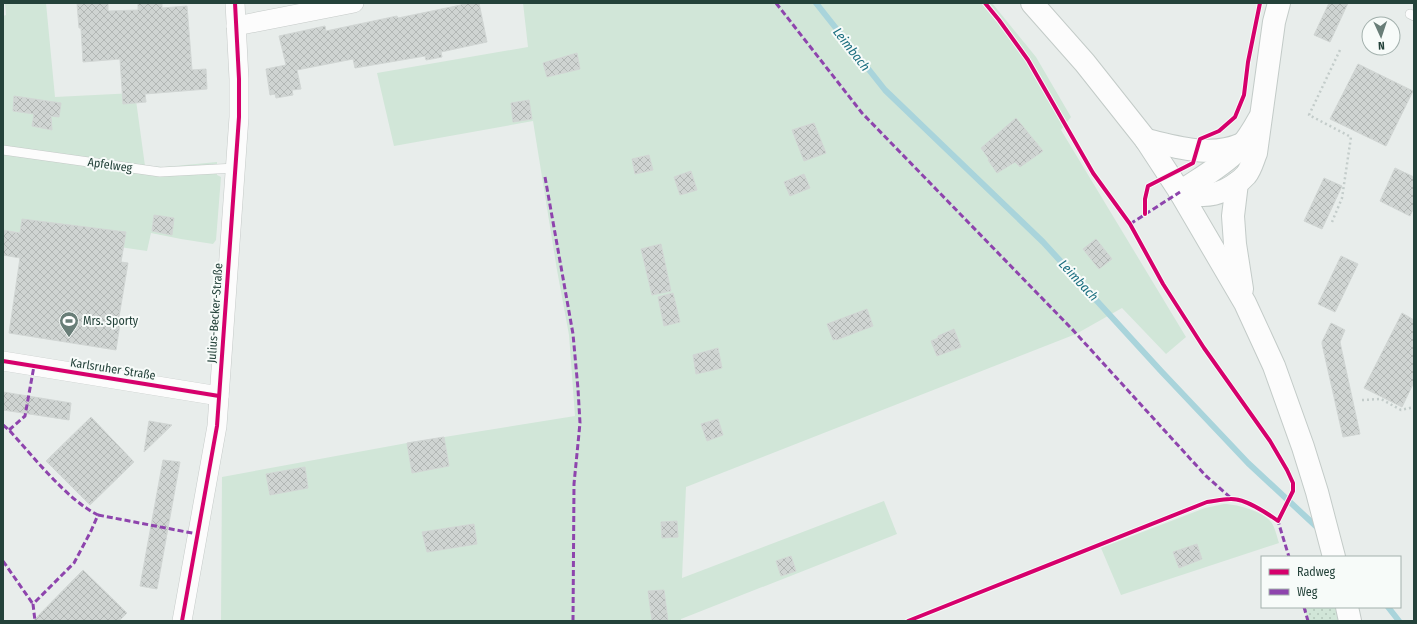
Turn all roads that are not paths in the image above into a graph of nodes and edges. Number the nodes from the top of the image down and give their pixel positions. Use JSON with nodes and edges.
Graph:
{"nodes":[{"id":1,"x":235,"y":3,"type":"edge"},
{"id":2,"x":354,"y":3,"type":"edge"},
{"id":3,"x":1032,"y":3,"type":"edge"},
{"id":4,"x":1279,"y":3,"type":"edge"},
{"id":5,"x":236,"y":26,"type":"junction"},
{"id":6,"x":1262,"y":115,"type":"junction"},
{"id":7,"x":1146,"y":140,"type":"junction"},
{"id":8,"x":1243,"y":143,"type":"junction"},
{"id":9,"x":3,"y":150,"type":"edge"},
{"id":10,"x":236,"y":168,"type":"junction"},
{"id":11,"x":1236,"y":183,"type":"junction"},
{"id":12,"x":1180,"y":192,"type":"junction"},
{"id":13,"x":1244,"y":303,"type":"junction"},
{"id":14,"x":3,"y":362,"type":"edge"},
{"id":15,"x":219,"y":396,"type":"junction"},
{"id":16,"x":1334,"y":556,"type":"edge"},
{"id":17,"x":1346,"y":608,"type":"edge"},
{"id":18,"x":182,"y":621,"type":"edge"},
{"id":19,"x":1350,"y":621,"type":"edge"}],
"edges":[{"from":1,"to":5,"type":"street","name":"Julius-Becker-Straße"},
{"from":2,"to":5,"type":"street"},
{"from":3,"to":7,"type":"main road"},
{"from":4,"to":6,"type":"main road"},
{"from":5,"to":10,"type":"street","name":"Julius-Becker-Straße"},
{"from":6,"to":8,"type":"main road"},
{"from":6,"to":11,"type":"main road"},
{"from":7,"to":8,"type":"main road"},
{"from":7,"to":12,"type":"main road"},
{"from":8,"to":12,"type":"main road"},
{"from":9,"to":10,"type":"lane","name":"Apfelweg"},
{"from":10,"to":15,"type":"street","name":"Julius-Becker-Straße"},
{"from":11,"to":12,"type":"main road"},
{"from":11,"to":13,"type":"main road"},
{"from":12,"to":13,"type":"main road"},
{"from":13,"to":16,"type":"main road"},
{"from":14,"to":15,"type":"street","name":"Karlsruher Straße"},
{"from":15,"to":18,"type":"street","name":"Julius-Becker-Straße"},
{"from":17,"to":19,"type":"main road"}]}
